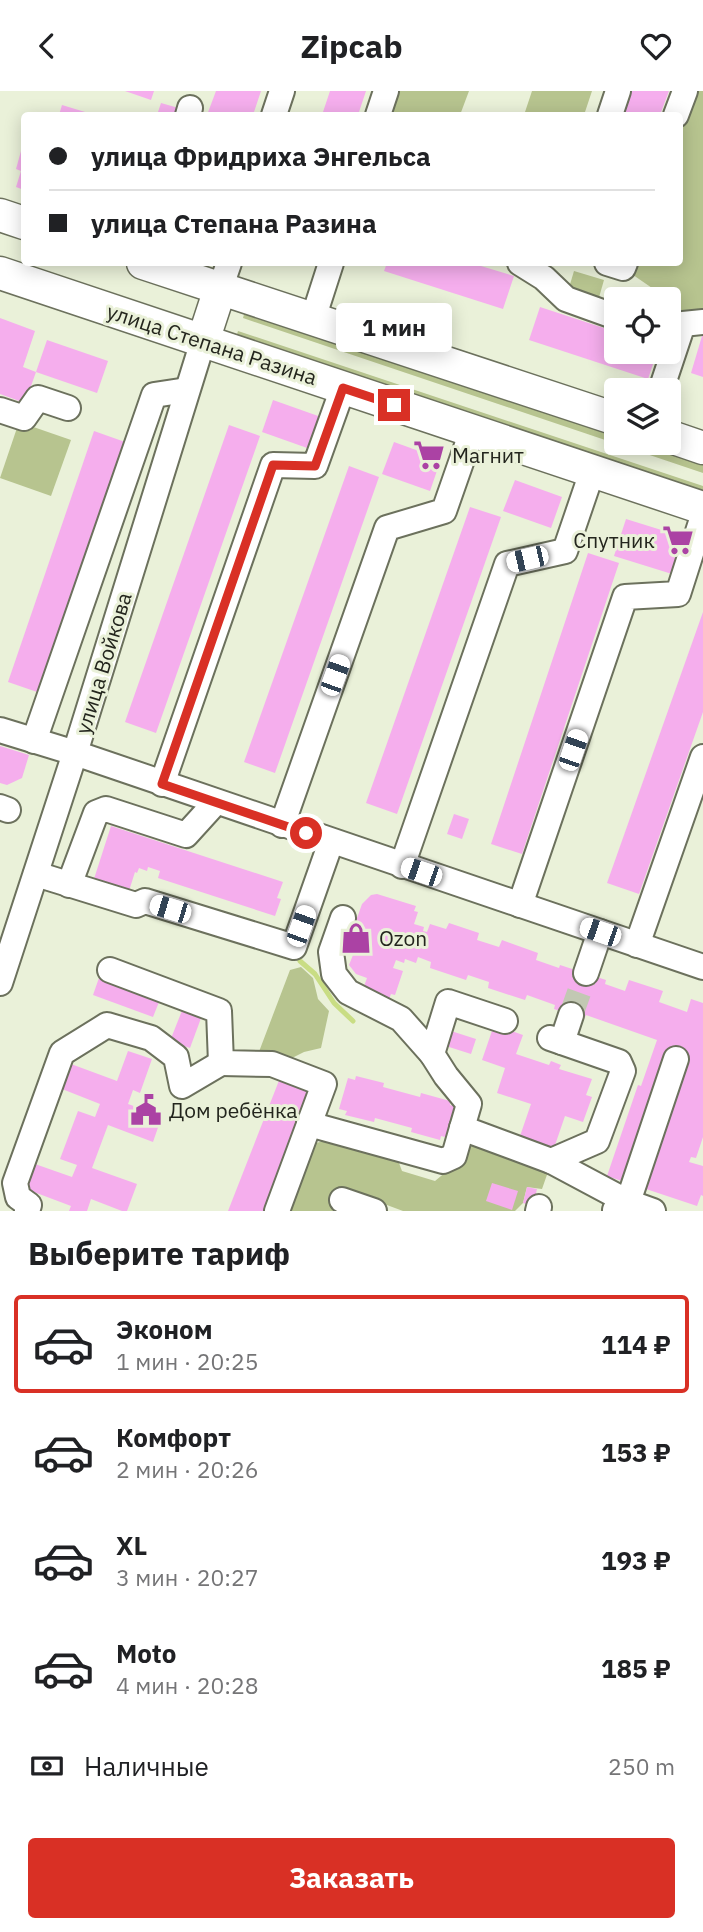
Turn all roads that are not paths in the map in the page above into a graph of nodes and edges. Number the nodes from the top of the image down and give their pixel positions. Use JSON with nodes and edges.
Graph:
{"nodes":[{"id":1,"x":282,"y":91,"type":"edge"},
{"id":2,"x":386,"y":91,"type":"edge"},
{"id":3,"x":618,"y":91,"type":"edge"},
{"id":4,"x":685,"y":91,"type":"edge"},
{"id":5,"x":275,"y":112,"type":"edge"},
{"id":6,"x":379,"y":112,"type":"edge"},
{"id":7,"x":611,"y":112,"type":"edge"},
{"id":8,"x":677,"y":112,"type":"edge"},
{"id":9,"x":0,"y":215,"type":"edge"},
{"id":10,"x":21,"y":222,"type":"edge"},
{"id":11,"x":165,"y":266,"type":"edge"},
{"id":12,"x":330,"y":266,"type":"edge"},
{"id":13,"x":525,"y":266,"type":"edge"},
{"id":14,"x":0,"y":273,"type":"edge"},
{"id":15,"x":224,"y":276,"type":"edge"},
{"id":16,"x":604,"y":313,"type":"edge"},
{"id":17,"x":313,"y":319,"type":"junction"},
{"id":18,"x":703,"y":322,"type":"edge"},
{"id":19,"x":681,"y":327,"type":"edge"},
{"id":20,"x":203,"y":341,"type":"junction"},
{"id":21,"x":343,"y":388,"type":"junction"},
{"id":22,"x":187,"y":390,"type":"junction"},
{"id":23,"x":68,"y":408,"type":"dead end"},
{"id":24,"x":0,"y":409,"type":"edge"},
{"id":25,"x":604,"y":415,"type":"edge"},
{"id":26,"x":472,"y":431,"type":"junction"},
{"id":27,"x":681,"y":440,"type":"edge"},
{"id":28,"x":703,"y":448,"type":"edge"},
{"id":29,"x":592,"y":472,"type":"junction"},
{"id":30,"x":703,"y":508,"type":"edge"},
{"id":31,"x":703,"y":516,"type":"edge"},
{"id":32,"x":0,"y":730,"type":"edge"},
{"id":33,"x":34,"y":741,"type":"junction"},
{"id":34,"x":75,"y":754,"type":"junction"},
{"id":35,"x":703,"y":757,"type":"edge"},
{"id":36,"x":162,"y":784,"type":"junction"},
{"id":37,"x":216,"y":802,"type":"junction"},
{"id":38,"x":282,"y":825,"type":"junction"},
{"id":39,"x":331,"y":842,"type":"junction"},
{"id":40,"x":402,"y":866,"type":"junction"},
{"id":41,"x":36,"y":874,"type":"junction"},
{"id":42,"x":69,"y":885,"type":"junction"},
{"id":43,"x":520,"y":905,"type":"junction"},
{"id":44,"x":343,"y":918,"type":"dead end"},
{"id":45,"x":600,"y":932,"type":"junction"},
{"id":46,"x":637,"y":945,"type":"junction"},
{"id":47,"x":703,"y":967,"type":"edge"},
{"id":48,"x":110,"y":970,"type":"dead end"},
{"id":49,"x":586,"y":973,"type":"tunnel mouth"},
{"id":50,"x":1,"y":979,"type":"edge"},
{"id":51,"x":572,"y":1015,"type":"tunnel mouth"},
{"id":52,"x":505,"y":1021,"type":"dead end"},
{"id":53,"x":432,"y":1054,"type":"junction"},
{"id":54,"x":676,"y":1059,"type":"dead end"},
{"id":55,"x":221,"y":1063,"type":"junction"},
{"id":56,"x":309,"y":1124,"type":"junction"},
{"id":57,"x":462,"y":1128,"type":"junction"},
{"id":58,"x":551,"y":1161,"type":"junction"},
{"id":59,"x":342,"y":1200,"type":"dead end"},
{"id":60,"x":621,"y":1207,"type":"edge"},
{"id":61,"x":27,"y":1211,"type":"edge"},
{"id":62,"x":277,"y":1211,"type":"edge"},
{"id":63,"x":374,"y":1211,"type":"edge"},
{"id":64,"x":653,"y":1211,"type":"edge"}],
"edges":[{"from":1,"to":5,"type":"street"},
{"from":2,"to":6,"type":"street"},
{"from":3,"to":7,"type":"street"},
{"from":4,"to":8,"type":"street"},
{"from":9,"to":10,"type":"main road"},
{"from":11,"to":15,"type":"main road"},
{"from":12,"to":17,"type":"street"},
{"from":13,"to":16,"type":"street"},
{"from":14,"to":20,"type":"main road","name":"улица Степана Разина"},
{"from":15,"to":17,"type":"main road"},
{"from":15,"to":20,"type":"main road"},
{"from":17,"to":25,"type":"main road"},
{"from":18,"to":19,"type":"street"},
{"from":20,"to":21,"type":"main road","name":"улица Степана Разина"},
{"from":20,"to":22,"type":"street","name":"улица Войкова"},
{"from":21,"to":26,"type":"main road","name":"улица Степана Разина"},
{"from":21,"to":36,"type":"street"},
{"from":22,"to":33,"type":"street"},
{"from":22,"to":34,"type":"street","name":"улица Войкова"},
{"from":23,"to":24,"type":"street"},
{"from":26,"to":29,"type":"main road","name":"улица Степана Разина"},
{"from":26,"to":38,"type":"street"},
{"from":27,"to":28,"type":"main road"},
{"from":29,"to":30,"type":"main road","name":"улица Степана Разина"},
{"from":29,"to":40,"type":"street"},
{"from":31,"to":43,"type":"street"},
{"from":32,"to":33,"type":"street"},
{"from":33,"to":34,"type":"street"},
{"from":34,"to":36,"type":"street"},
{"from":34,"to":41,"type":"street","name":"улица Войкова"},
{"from":35,"to":46,"type":"street"},
{"from":36,"to":37,"type":"street"},
{"from":37,"to":38,"type":"street"},
{"from":37,"to":42,"type":"street"},
{"from":38,"to":39,"type":"street"},
{"from":39,"to":40,"type":"street"},
{"from":39,"to":42,"type":"street"},
{"from":40,"to":43,"type":"street"},
{"from":41,"to":42,"type":"street"},
{"from":41,"to":50,"type":"street","name":"улица Войкова"},
{"from":43,"to":45,"type":"street"},
{"from":44,"to":53,"type":"street"},
{"from":45,"to":46,"type":"street"},
{"from":45,"to":49,"type":"street"},
{"from":46,"to":47,"type":"street"},
{"from":48,"to":55,"type":"street"},
{"from":51,"to":58,"type":"street"},
{"from":52,"to":53,"type":"street"},
{"from":53,"to":57,"type":"street"},
{"from":54,"to":60,"type":"street"},
{"from":55,"to":56,"type":"street"},
{"from":55,"to":61,"type":"street"},
{"from":56,"to":57,"type":"street"},
{"from":56,"to":62,"type":"street"},
{"from":57,"to":58,"type":"street"},
{"from":58,"to":60,"type":"street"},
{"from":59,"to":63,"type":"street"},
{"from":60,"to":64,"type":"street"}]}
